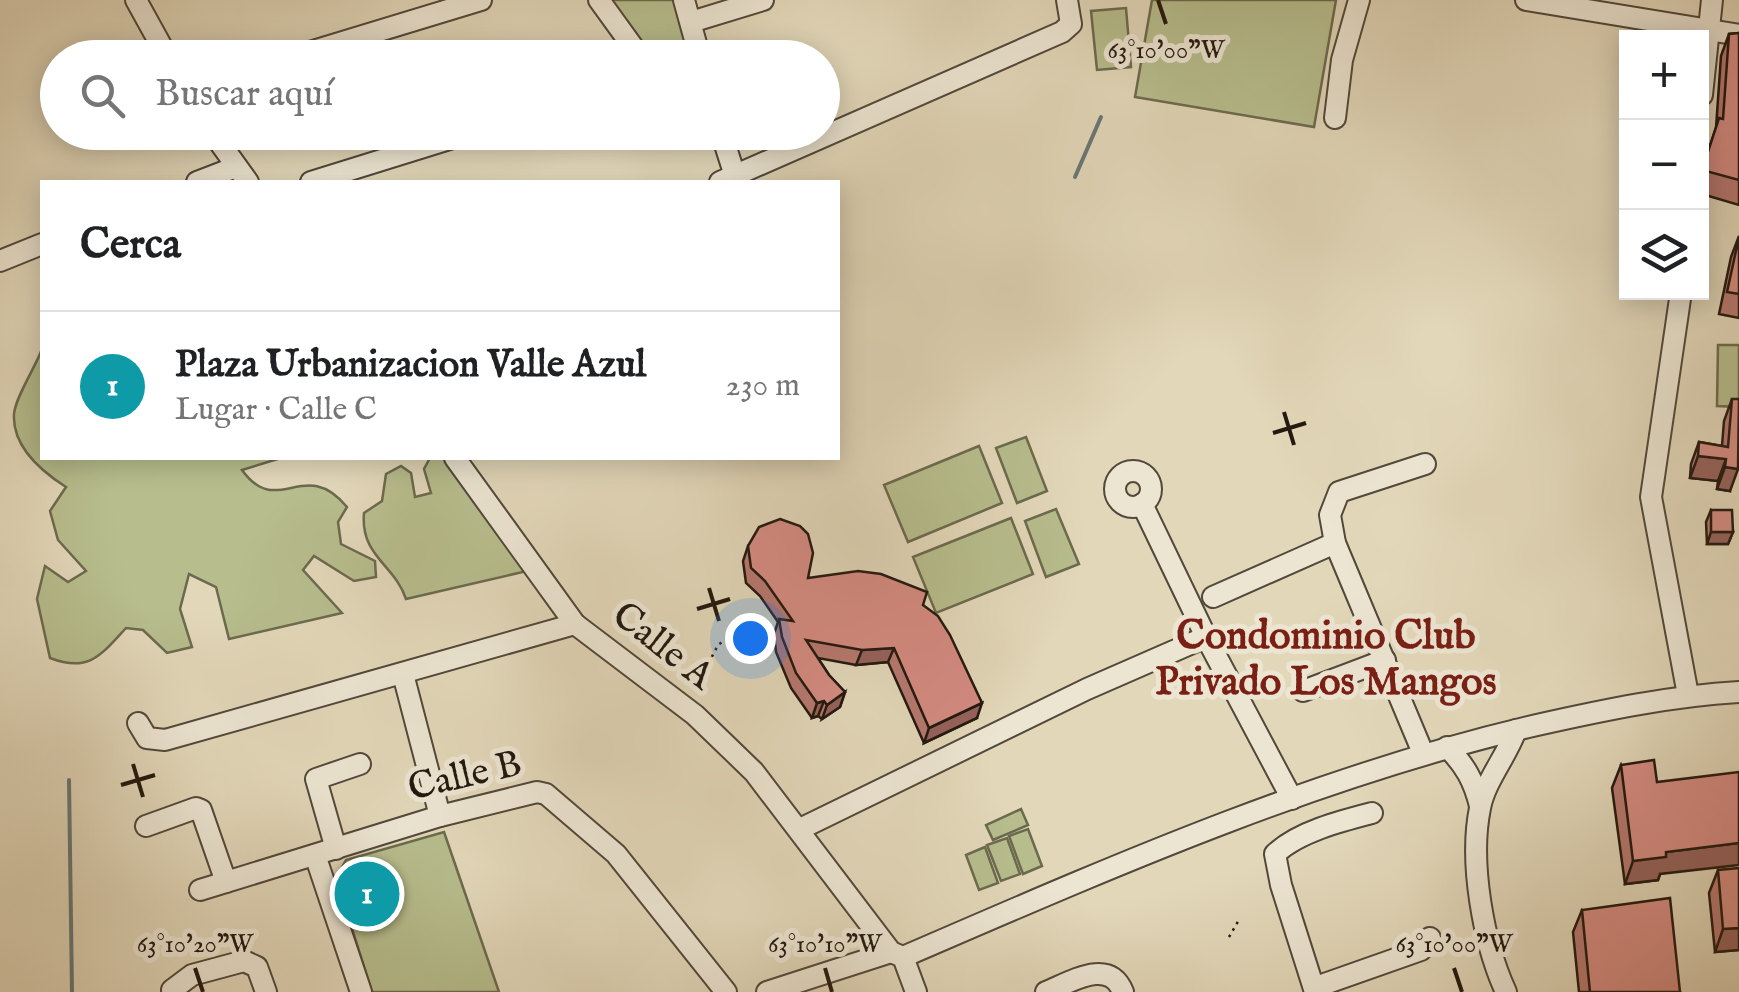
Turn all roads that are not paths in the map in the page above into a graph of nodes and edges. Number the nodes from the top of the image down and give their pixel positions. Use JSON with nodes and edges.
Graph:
{"nodes":[{"id":1,"x":136,"y":0,"type":"edge"},
{"id":2,"x":481,"y":0,"type":"edge"},
{"id":3,"x":599,"y":0,"type":"edge"},
{"id":4,"x":684,"y":0,"type":"edge"},
{"id":5,"x":762,"y":0,"type":"edge"},
{"id":6,"x":1067,"y":0,"type":"edge"},
{"id":7,"x":1360,"y":0,"type":"edge"},
{"id":8,"x":1712,"y":0,"type":"edge"},
{"id":9,"x":1538,"y":1,"type":"edge"},
{"id":10,"x":691,"y":22,"type":"junction"},
{"id":11,"x":1708,"y":30,"type":"joint"},
{"id":12,"x":1709,"y":30,"type":"edge"},
{"id":13,"x":1739,"y":35,"type":"edge"},
{"id":14,"x":158,"y":40,"type":"edge"},
{"id":15,"x":349,"y":40,"type":"edge"},
{"id":16,"x":628,"y":40,"type":"edge"},
{"id":17,"x":694,"y":40,"type":"edge"},
{"id":18,"x":1335,"y":118,"type":"dead end"},
{"id":19,"x":840,"y":130,"type":"edge"},
{"id":20,"x":225,"y":150,"type":"edge"},
{"id":21,"x":414,"y":150,"type":"edge"},
{"id":22,"x":721,"y":150,"type":"edge"},
{"id":23,"x":794,"y":150,"type":"edge"},
{"id":24,"x":242,"y":175,"type":"edge"},
{"id":25,"x":728,"y":179,"type":"edge"},
{"id":26,"x":210,"y":180,"type":"edge"},
{"id":27,"x":317,"y":180,"type":"edge"},
{"id":28,"x":40,"y":245,"type":"edge"},
{"id":29,"x":0,"y":261,"type":"edge"},
{"id":30,"x":1680,"y":300,"type":"edge"},
{"id":31,"x":456,"y":460,"type":"edge"},
{"id":32,"x":1425,"y":464,"type":"dead end"},
{"id":33,"x":1142,"y":504,"type":"dead end"},
{"id":34,"x":1336,"y":543,"type":"junction"},
{"id":35,"x":1213,"y":597,"type":"dead end"},
{"id":36,"x":575,"y":624,"type":"junction"},
{"id":37,"x":1206,"y":637,"type":"junction"},
{"id":38,"x":1384,"y":660,"type":"junction"},
{"id":39,"x":402,"y":674,"type":"junction"},
{"id":40,"x":1304,"y":690,"type":"dead end"},
{"id":41,"x":1739,"y":692,"type":"edge"},
{"id":42,"x":1688,"y":695,"type":"junction"},
{"id":43,"x":138,"y":723,"type":"dead end"},
{"id":44,"x":1516,"y":730,"type":"junction"},
{"id":45,"x":1447,"y":747,"type":"junction"},
{"id":46,"x":1423,"y":753,"type":"junction"},
{"id":47,"x":360,"y":764,"type":"dead end"},
{"id":48,"x":1292,"y":798,"type":"junction"},
{"id":49,"x":1480,"y":806,"type":"junction"},
{"id":50,"x":1372,"y":813,"type":"dead end"},
{"id":51,"x":440,"y":816,"type":"junction"},
{"id":52,"x":146,"y":826,"type":"dead end"},
{"id":53,"x":800,"y":829,"type":"junction"},
{"id":54,"x":336,"y":849,"type":"junction"},
{"id":55,"x":314,"y":855,"type":"junction"},
{"id":56,"x":226,"y":882,"type":"junction"},
{"id":57,"x":200,"y":890,"type":"dead end"},
{"id":58,"x":1430,"y":938,"type":"dead end"},
{"id":59,"x":897,"y":954,"type":"junction"},
{"id":60,"x":172,"y":990,"type":"edge"},
{"id":61,"x":1315,"y":990,"type":"edge"},
{"id":62,"x":266,"y":992,"type":"edge"},
{"id":63,"x":361,"y":992,"type":"edge"},
{"id":64,"x":726,"y":992,"type":"edge"},
{"id":65,"x":767,"y":992,"type":"edge"},
{"id":66,"x":916,"y":992,"type":"edge"},
{"id":67,"x":1046,"y":992,"type":"edge"},
{"id":68,"x":1123,"y":992,"type":"edge"},
{"id":69,"x":1506,"y":992,"type":"edge"}],
"edges":[{"from":1,"to":14,"type":"street"},
{"from":2,"to":15,"type":"street"},
{"from":3,"to":16,"type":"street"},
{"from":4,"to":10,"type":"street"},
{"from":5,"to":10,"type":"street"},
{"from":6,"to":19,"type":"street"},
{"from":7,"to":18,"type":"street"},
{"from":8,"to":11,"type":"street"},
{"from":9,"to":11,"type":"street"},
{"from":10,"to":17,"type":"street"},
{"from":12,"to":13,"type":"street"},
{"from":20,"to":24,"type":"street"},
{"from":21,"to":27,"type":"street"},
{"from":22,"to":25,"type":"street"},
{"from":23,"to":25,"type":"street"},
{"from":24,"to":26,"type":"street"},
{"from":28,"to":29,"type":"street"},
{"from":30,"to":42,"type":"street"},
{"from":31,"to":36,"type":"street"},
{"from":32,"to":34,"type":"street"},
{"from":33,"to":37,"type":"street"},
{"from":34,"to":35,"type":"street"},
{"from":34,"to":38,"type":"street"},
{"from":36,"to":39,"type":"street","name":"Calle A"},
{"from":36,"to":53,"type":"street","name":"Calle A"},
{"from":37,"to":48,"type":"street"},
{"from":37,"to":53,"type":"street"},
{"from":38,"to":40,"type":"street"},
{"from":38,"to":46,"type":"street"},
{"from":39,"to":43,"type":"street","name":"Calle A"},
{"from":39,"to":51,"type":"street"},
{"from":41,"to":42,"type":"street"},
{"from":42,"to":44,"type":"street"},
{"from":44,"to":45,"type":"street"},
{"from":44,"to":49,"type":"street"},
{"from":45,"to":46,"type":"street"},
{"from":45,"to":49,"type":"street"},
{"from":46,"to":48,"type":"street"},
{"from":47,"to":54,"type":"street"},
{"from":48,"to":59,"type":"street"},
{"from":49,"to":69,"type":"street"},
{"from":50,"to":61,"type":"street"},
{"from":51,"to":54,"type":"street","name":"Calle B"},
{"from":51,"to":64,"type":"street","name":"Calle B"},
{"from":52,"to":56,"type":"street"},
{"from":53,"to":59,"type":"street","name":"Calle A"},
{"from":54,"to":55,"type":"street","name":"Calle B"},
{"from":55,"to":56,"type":"street","name":"Calle B"},
{"from":55,"to":63,"type":"street"},
{"from":56,"to":57,"type":"street","name":"Calle B"},
{"from":58,"to":61,"type":"street"},
{"from":59,"to":65,"type":"street"},
{"from":59,"to":66,"type":"street","name":"Calle A"},
{"from":60,"to":62,"type":"street"},
{"from":67,"to":68,"type":"street"}]}
